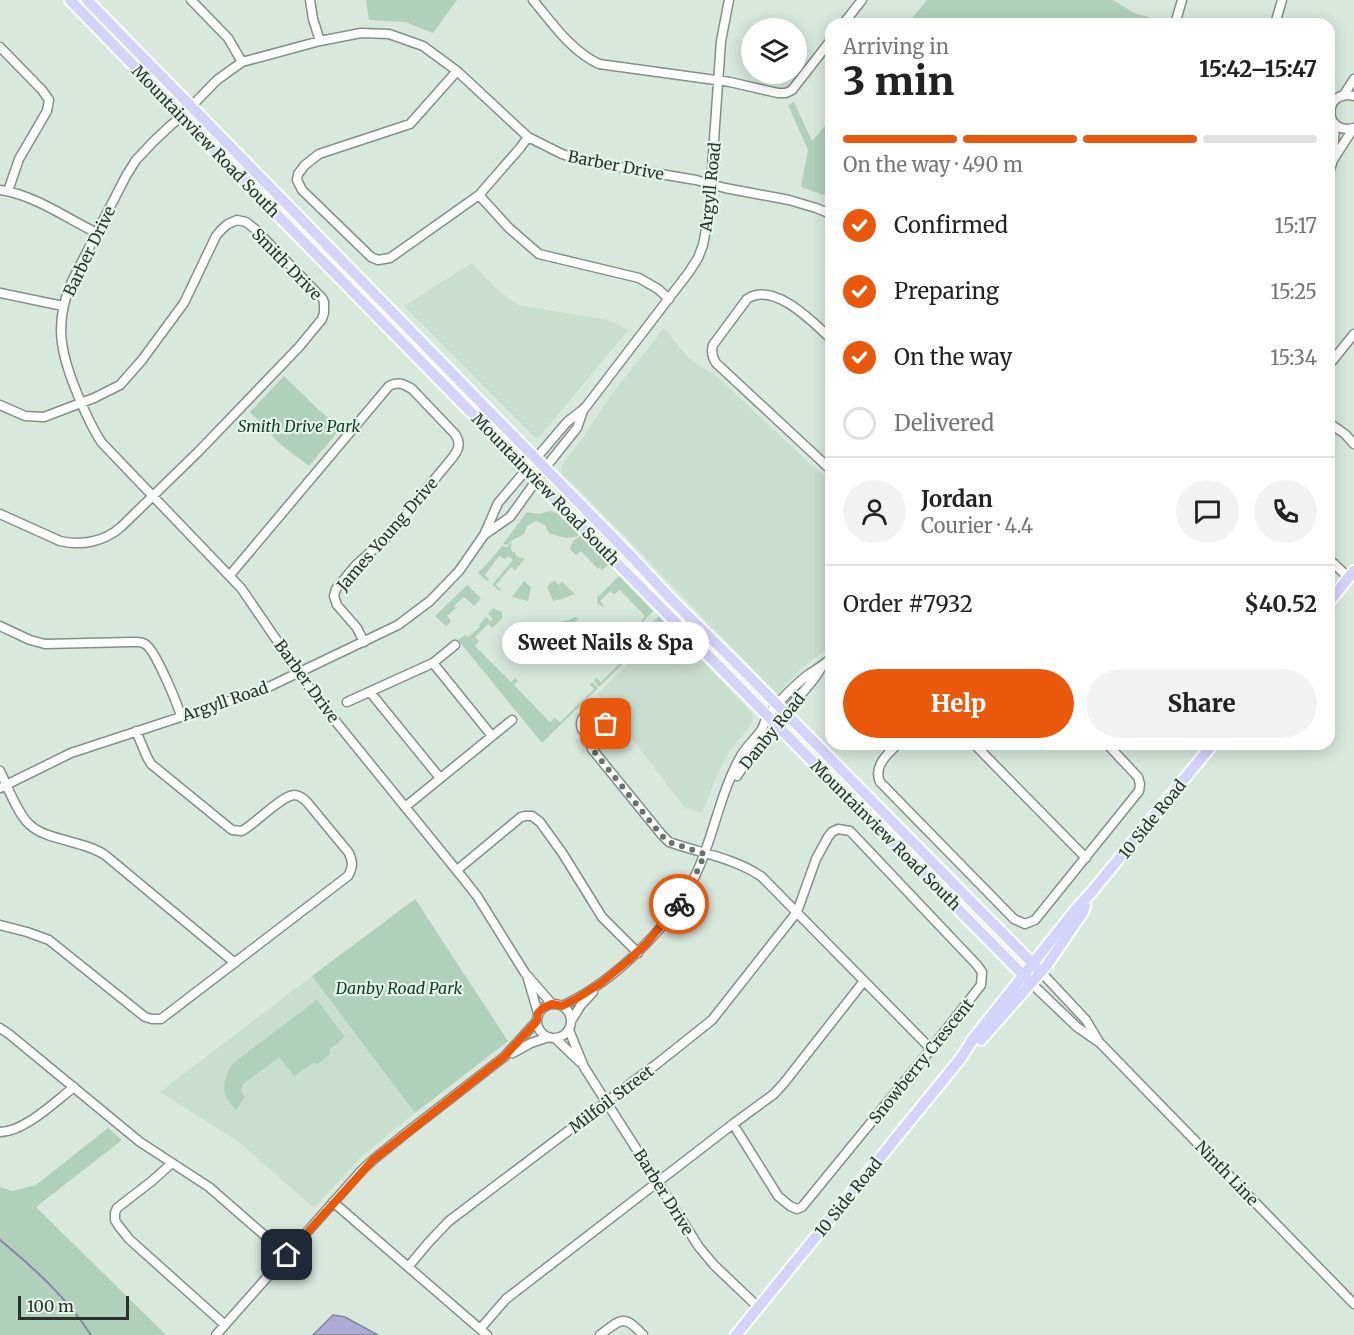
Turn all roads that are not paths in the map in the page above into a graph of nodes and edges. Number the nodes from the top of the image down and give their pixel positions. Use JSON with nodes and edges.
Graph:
{"nodes":[{"id":1,"x":70,"y":0,"type":"edge"},
{"id":2,"x":87,"y":0,"type":"edge"},
{"id":3,"x":191,"y":0,"type":"edge"},
{"id":4,"x":310,"y":0,"type":"edge"},
{"id":5,"x":533,"y":0,"type":"edge"},
{"id":6,"x":729,"y":0,"type":"edge"},
{"id":7,"x":862,"y":0,"type":"edge"},
{"id":8,"x":1182,"y":0,"type":"edge"},
{"id":9,"x":1282,"y":0,"type":"edge"},
{"id":10,"x":848,"y":18,"type":"edge"},
{"id":11,"x":1177,"y":18,"type":"edge"},
{"id":12,"x":1277,"y":18,"type":"edge"},
{"id":13,"x":320,"y":41,"type":"junction"},
{"id":14,"x":0,"y":47,"type":"edge"},
{"id":15,"x":825,"y":48,"type":"edge"},
{"id":16,"x":242,"y":62,"type":"junction"},
{"id":17,"x":457,"y":71,"type":"junction"},
{"id":18,"x":719,"y":80,"type":"junction"},
{"id":19,"x":1354,"y":80,"type":"edge"},
{"id":20,"x":1354,"y":96,"type":"edge"},
{"id":21,"x":1336,"y":98,"type":"edge"},
{"id":22,"x":191,"y":107,"type":"junction"},
{"id":23,"x":182,"y":116,"type":"junction"},
{"id":24,"x":1335,"y":121,"type":"edge"},
{"id":25,"x":1354,"y":128,"type":"edge"},
{"id":26,"x":528,"y":136,"type":"junction"},
{"id":27,"x":1335,"y":157,"type":"edge"},
{"id":28,"x":711,"y":184,"type":"junction"},
{"id":29,"x":4,"y":191,"type":"edge"},
{"id":30,"x":479,"y":195,"type":"junction"},
{"id":31,"x":825,"y":212,"type":"edge"},
{"id":32,"x":97,"y":233,"type":"junction"},
{"id":33,"x":0,"y":293,"type":"edge"},
{"id":34,"x":669,"y":299,"type":"junction"},
{"id":35,"x":63,"y":306,"type":"junction"},
{"id":36,"x":825,"y":334,"type":"edge"},
{"id":37,"x":1354,"y":334,"type":"edge"},
{"id":38,"x":1335,"y":358,"type":"edge"},
{"id":39,"x":81,"y":403,"type":"junction"},
{"id":40,"x":0,"y":405,"type":"edge"},
{"id":41,"x":585,"y":408,"type":"junction"},
{"id":42,"x":1335,"y":427,"type":"edge"},
{"id":43,"x":1354,"y":444,"type":"edge"},
{"id":44,"x":535,"y":459,"type":"junction"},
{"id":45,"x":825,"y":464,"type":"edge"},
{"id":46,"x":545,"y":469,"type":"junction"},
{"id":47,"x":527,"y":470,"type":"junction"},
{"id":48,"x":536,"y":480,"type":"junction"},
{"id":49,"x":152,"y":496,"type":"junction"},
{"id":50,"x":0,"y":514,"type":"edge"},
{"id":51,"x":484,"y":536,"type":"junction"},
{"id":52,"x":1335,"y":562,"type":"edge"},
{"id":53,"x":1351,"y":574,"type":"edge"},
{"id":54,"x":230,"y":575,"type":"junction"},
{"id":55,"x":1335,"y":594,"type":"edge"},
{"id":56,"x":0,"y":626,"type":"edge"},
{"id":57,"x":364,"y":642,"type":"junction"},
{"id":58,"x":454,"y":645,"type":"dead end"},
{"id":59,"x":433,"y":663,"type":"junction"},
{"id":60,"x":825,"y":664,"type":"edge"},
{"id":61,"x":299,"y":673,"type":"junction"},
{"id":62,"x":370,"y":692,"type":"junction"},
{"id":63,"x":347,"y":702,"type":"dead end"},
{"id":64,"x":781,"y":708,"type":"junction"},
{"id":65,"x":181,"y":716,"type":"junction"},
{"id":66,"x":772,"y":719,"type":"junction"},
{"id":67,"x":512,"y":720,"type":"dead end"},
{"id":68,"x":136,"y":731,"type":"junction"},
{"id":69,"x":588,"y":735,"type":"dead end"},
{"id":70,"x":492,"y":736,"type":"junction"},
{"id":71,"x":893,"y":750,"type":"edge"},
{"id":72,"x":980,"y":750,"type":"edge"},
{"id":73,"x":1113,"y":750,"type":"edge"},
{"id":74,"x":1208,"y":750,"type":"edge"},
{"id":75,"x":0,"y":771,"type":"edge"},
{"id":76,"x":440,"y":778,"type":"junction"},
{"id":77,"x":3,"y":786,"type":"edge"},
{"id":78,"x":405,"y":807,"type":"junction"},
{"id":79,"x":705,"y":854,"type":"junction"},
{"id":80,"x":1086,"y":858,"type":"junction"},
{"id":81,"x":457,"y":870,"type":"junction"},
{"id":82,"x":797,"y":912,"type":"junction"},
{"id":83,"x":0,"y":925,"type":"edge"},
{"id":84,"x":638,"y":953,"type":"junction"},
{"id":85,"x":235,"y":963,"type":"junction"},
{"id":86,"x":1037,"y":968,"type":"junction"},
{"id":87,"x":525,"y":973,"type":"junction"},
{"id":88,"x":1028,"y":979,"type":"junction"},
{"id":89,"x":864,"y":981,"type":"junction"},
{"id":90,"x":601,"y":983,"type":"junction"},
{"id":91,"x":552,"y":1004,"type":"junction"},
{"id":92,"x":562,"y":1006,"type":"junction"},
{"id":93,"x":538,"y":1017,"type":"junction"},
{"id":94,"x":570,"y":1025,"type":"junction"},
{"id":95,"x":0,"y":1028,"type":"edge"},
{"id":96,"x":552,"y":1037,"type":"junction"},
{"id":97,"x":1100,"y":1043,"type":"junction"},
{"id":98,"x":931,"y":1049,"type":"junction"},
{"id":99,"x":504,"y":1057,"type":"junction"},
{"id":100,"x":584,"y":1067,"type":"junction"},
{"id":101,"x":74,"y":1088,"type":"junction"},
{"id":102,"x":607,"y":1101,"type":"junction"},
{"id":103,"x":733,"y":1124,"type":"junction"},
{"id":104,"x":0,"y":1132,"type":"edge"},
{"id":105,"x":172,"y":1163,"type":"junction"},
{"id":106,"x":657,"y":1182,"type":"junction"},
{"id":107,"x":333,"y":1202,"type":"junction"},
{"id":108,"x":287,"y":1255,"type":"junction"},
{"id":109,"x":408,"y":1267,"type":"junction"},
{"id":110,"x":1354,"y":1304,"type":"edge"},
{"id":111,"x":758,"y":1307,"type":"junction"},
{"id":112,"x":225,"y":1325,"type":"junction"},
{"id":113,"x":480,"y":1329,"type":"junction"},
{"id":114,"x":216,"y":1335,"type":"edge"},
{"id":115,"x":487,"y":1335,"type":"edge"},
{"id":116,"x":600,"y":1335,"type":"edge"},
{"id":117,"x":644,"y":1335,"type":"edge"},
{"id":118,"x":736,"y":1335,"type":"edge"}],
"edges":[{"from":1,"to":23,"type":"main road","name":"Mountainview Road South"},
{"from":2,"to":22,"type":"main road","name":"Mountainview Road South"},
{"from":3,"to":16,"type":"street"},
{"from":4,"to":13,"type":"street"},
{"from":5,"to":18,"type":"street"},
{"from":6,"to":18,"type":"street","name":"Argyll Road"},
{"from":7,"to":10,"type":"street"},
{"from":8,"to":11,"type":"street"},
{"from":9,"to":12,"type":"street"},
{"from":13,"to":16,"type":"street","name":"Barber Drive"},
{"from":13,"to":17,"type":"street","name":"Barber Drive"},
{"from":14,"to":29,"type":"street"},
{"from":15,"to":18,"type":"street"},
{"from":16,"to":22,"type":"street","name":"Barber Drive"},
{"from":17,"to":26,"type":"street","name":"Barber Drive"},
{"from":17,"to":30,"type":"street"},
{"from":18,"to":28,"type":"street","name":"Argyll Road"},
{"from":19,"to":21,"type":"street"},
{"from":20,"to":21,"type":"street"},
{"from":22,"to":23,"type":"street","name":"Barber Drive"},
{"from":22,"to":44,"type":"main road","name":"Mountainview Road South"},
{"from":23,"to":32,"type":"street","name":"Barber Drive"},
{"from":23,"to":47,"type":"main road","name":"Mountainview Road South"},
{"from":24,"to":25,"type":"street"},
{"from":25,"to":27,"type":"street"},
{"from":26,"to":28,"type":"street","name":"Barber Drive"},
{"from":26,"to":30,"type":"street"},
{"from":28,"to":31,"type":"street","name":"Barber Drive"},
{"from":28,"to":34,"type":"street","name":"Argyll Road"},
{"from":29,"to":32,"type":"street"},
{"from":30,"to":34,"type":"street"},
{"from":32,"to":35,"type":"street","name":"Barber Drive"},
{"from":33,"to":35,"type":"street"},
{"from":34,"to":41,"type":"street","name":"Argyll Road"},
{"from":35,"to":39,"type":"street","name":"Barber Drive"},
{"from":36,"to":45,"type":"street"},
{"from":37,"to":38,"type":"street"},
{"from":39,"to":40,"type":"street"},
{"from":39,"to":49,"type":"street","name":"Barber Drive"},
{"from":39,"to":49,"type":"street","name":"Smith Drive"},
{"from":41,"to":44,"type":"street","name":"Argyll Road"},
{"from":41,"to":46,"type":"street","name":"Argyll Road"},
{"from":42,"to":43,"type":"street"},
{"from":44,"to":46,"type":"main road","name":"Mountainview Road South"},
{"from":44,"to":47,"type":"street","name":"Argyll Road"},
{"from":46,"to":48,"type":"street","name":"Argyll Road"},
{"from":46,"to":64,"type":"main road","name":"Mountainview Road South"},
{"from":47,"to":48,"type":"main road","name":"Mountainview Road South"},
{"from":47,"to":51,"type":"street","name":"Argyll Road"},
{"from":48,"to":51,"type":"street","name":"Argyll Road"},
{"from":48,"to":66,"type":"main road","name":"Mountainview Road South"},
{"from":49,"to":50,"type":"street"},
{"from":49,"to":54,"type":"street","name":"Barber Drive"},
{"from":51,"to":57,"type":"street","name":"Argyll Road"},
{"from":52,"to":53,"type":"street"},
{"from":53,"to":55,"type":"main road"},
{"from":54,"to":57,"type":"street","name":"James Young Drive"},
{"from":54,"to":61,"type":"street","name":"Barber Drive"},
{"from":56,"to":65,"type":"street"},
{"from":57,"to":61,"type":"street","name":"Argyll Road"},
{"from":58,"to":59,"type":"street"},
{"from":59,"to":62,"type":"street"},
{"from":59,"to":70,"type":"street"},
{"from":60,"to":64,"type":"street","name":"Danby Road"},
{"from":61,"to":65,"type":"street","name":"Argyll Road"},
{"from":61,"to":78,"type":"street","name":"Barber Drive"},
{"from":62,"to":63,"type":"street"},
{"from":62,"to":76,"type":"street"},
{"from":64,"to":66,"type":"street","name":"Danby Road"},
{"from":64,"to":86,"type":"main road","name":"Mountainview Road South"},
{"from":65,"to":68,"type":"street","name":"Argyll Road"},
{"from":66,"to":79,"type":"street","name":"Danby Road"},
{"from":66,"to":88,"type":"main road","name":"Mountainview Road South"},
{"from":67,"to":70,"type":"street"},
{"from":68,"to":77,"type":"street","name":"Argyll Road"},
{"from":68,"to":85,"type":"street"},
{"from":69,"to":79,"type":"street"},
{"from":70,"to":76,"type":"street"},
{"from":71,"to":80,"type":"street"},
{"from":72,"to":80,"type":"street"},
{"from":73,"to":80,"type":"street"},
{"from":74,"to":86,"type":"main road","name":"10 Side Road"},
{"from":75,"to":77,"type":"street"},
{"from":76,"to":78,"type":"street"},
{"from":77,"to":85,"type":"street"},
{"from":78,"to":81,"type":"street","name":"Barber Drive"},
{"from":79,"to":82,"type":"street"},
{"from":79,"to":84,"type":"street","name":"Danby Road"},
{"from":81,"to":84,"type":"street"},
{"from":81,"to":87,"type":"street","name":"Barber Drive"},
{"from":82,"to":89,"type":"street"},
{"from":82,"to":98,"type":"street","name":"Snowberry Crescent"},
{"from":82,"to":102,"type":"street","name":"Milfoil Street"},
{"from":83,"to":85,"type":"street"},
{"from":84,"to":90,"type":"street","name":"Danby Road"},
{"from":86,"to":88,"type":"main road","name":"10 Side Road"},
{"from":86,"to":97,"type":"street","name":"Ninth Line"},
{"from":87,"to":91,"type":"street","name":"Barber Drive"},
{"from":87,"to":93,"type":"street","name":"Barber Drive"},
{"from":88,"to":97,"type":"street","name":"Ninth Line"},
{"from":88,"to":111,"type":"main road","name":"10 Side Road"},
{"from":89,"to":98,"type":"street"},
{"from":89,"to":103,"type":"street"},
{"from":90,"to":92,"type":"street","name":"Danby Road"},
{"from":90,"to":94,"type":"street","name":"Danby Road"},
{"from":91,"to":92,"type":"street"},
{"from":91,"to":93,"type":"street"},
{"from":92,"to":94,"type":"street"},
{"from":93,"to":96,"type":"street"},
{"from":93,"to":99,"type":"street"},
{"from":94,"to":96,"type":"street"},
{"from":94,"to":100,"type":"street","name":"Barber Drive"},
{"from":95,"to":101,"type":"street"},
{"from":96,"to":99,"type":"street"},
{"from":96,"to":100,"type":"street","name":"Barber Drive"},
{"from":97,"to":110,"type":"street","name":"Ninth Line"},
{"from":98,"to":103,"type":"street","name":"Snowberry Crescent"},
{"from":99,"to":107,"type":"street"},
{"from":100,"to":102,"type":"street","name":"Barber Drive"},
{"from":101,"to":104,"type":"street"},
{"from":101,"to":105,"type":"street"},
{"from":102,"to":106,"type":"street","name":"Barber Drive"},
{"from":102,"to":109,"type":"street","name":"Milfoil Street"},
{"from":103,"to":106,"type":"street"},
{"from":105,"to":108,"type":"street"},
{"from":105,"to":112,"type":"street"},
{"from":106,"to":111,"type":"street","name":"Barber Drive"},
{"from":106,"to":113,"type":"street"},
{"from":107,"to":108,"type":"street"},
{"from":107,"to":109,"type":"street"},
{"from":108,"to":112,"type":"street"},
{"from":109,"to":113,"type":"street"},
{"from":111,"to":118,"type":"main road","name":"10 Side Road"},
{"from":112,"to":114,"type":"street"},
{"from":113,"to":115,"type":"street"},
{"from":116,"to":117,"type":"street"}]}
